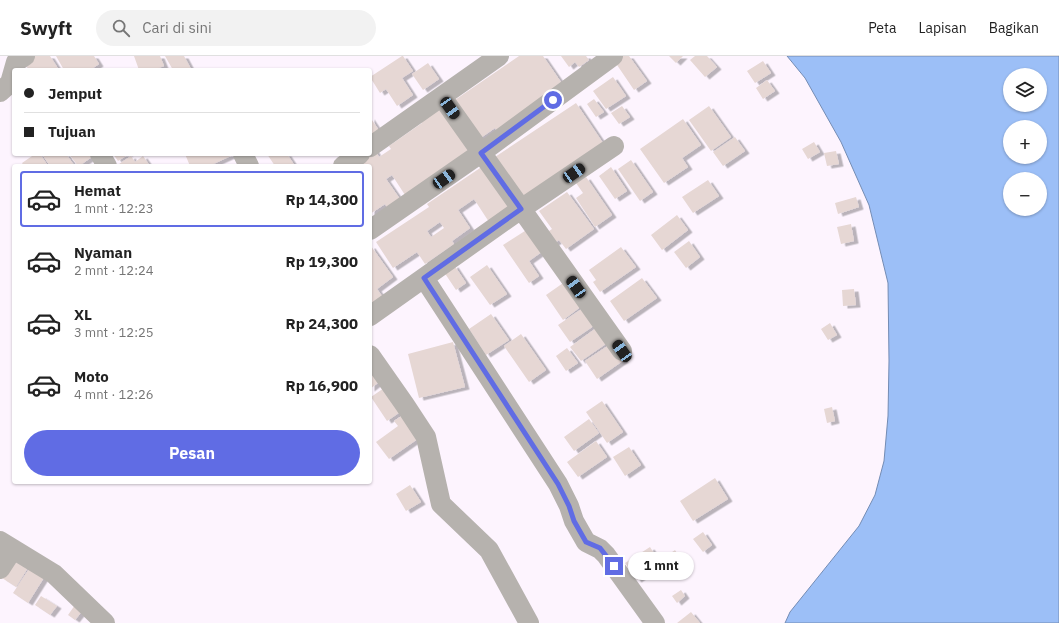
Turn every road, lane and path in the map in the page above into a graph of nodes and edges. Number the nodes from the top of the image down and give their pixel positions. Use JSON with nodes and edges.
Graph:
{"nodes":[{"id":1,"x":25,"y":56,"type":"edge"},
{"id":2,"x":499,"y":56,"type":"edge"},
{"id":3,"x":612,"y":56,"type":"edge"},
{"id":4,"x":14,"y":68,"type":"edge"},
{"id":5,"x":12,"y":74,"type":"edge"},
{"id":6,"x":8,"y":86,"type":"edge"},
{"id":7,"x":442,"y":97,"type":"junction"},
{"id":8,"x":372,"y":146,"type":"edge"},
{"id":9,"x":614,"y":146,"type":"dead end"},
{"id":10,"x":481,"y":153,"type":"junction"},
{"id":11,"x":357,"y":156,"type":"edge"},
{"id":12,"x":346,"y":164,"type":"edge"},
{"id":13,"x":521,"y":209,"type":"junction"},
{"id":14,"x":372,"y":229,"type":"edge"},
{"id":15,"x":424,"y":278,"type":"junction"},
{"id":16,"x":372,"y":315,"type":"edge"},
{"id":17,"x":622,"y":351,"type":"dead end"},
{"id":18,"x":372,"y":358,"type":"edge"},
{"id":19,"x":6,"y":545,"type":"edge"},
{"id":20,"x":0,"y":569,"type":"edge"},
{"id":21,"x":105,"y":623,"type":"edge"},
{"id":22,"x":529,"y":623,"type":"edge"},
{"id":23,"x":656,"y":623,"type":"edge"}],
"edges":[{"from":1,"to":4,"type":"street"},
{"from":2,"to":7,"type":"street"},
{"from":3,"to":10,"type":"street"},
{"from":5,"to":6,"type":"street"},
{"from":7,"to":8,"type":"street"},
{"from":7,"to":10,"type":"street"},
{"from":9,"to":13,"type":"street"},
{"from":10,"to":13,"type":"street"},
{"from":10,"to":14,"type":"street"},
{"from":11,"to":12,"type":"street"},
{"from":13,"to":15,"type":"street"},
{"from":13,"to":17,"type":"street"},
{"from":15,"to":16,"type":"street"},
{"from":15,"to":23,"type":"street"},
{"from":18,"to":22,"type":"street"},
{"from":19,"to":20,"type":"street"},
{"from":19,"to":21,"type":"street"}]}
